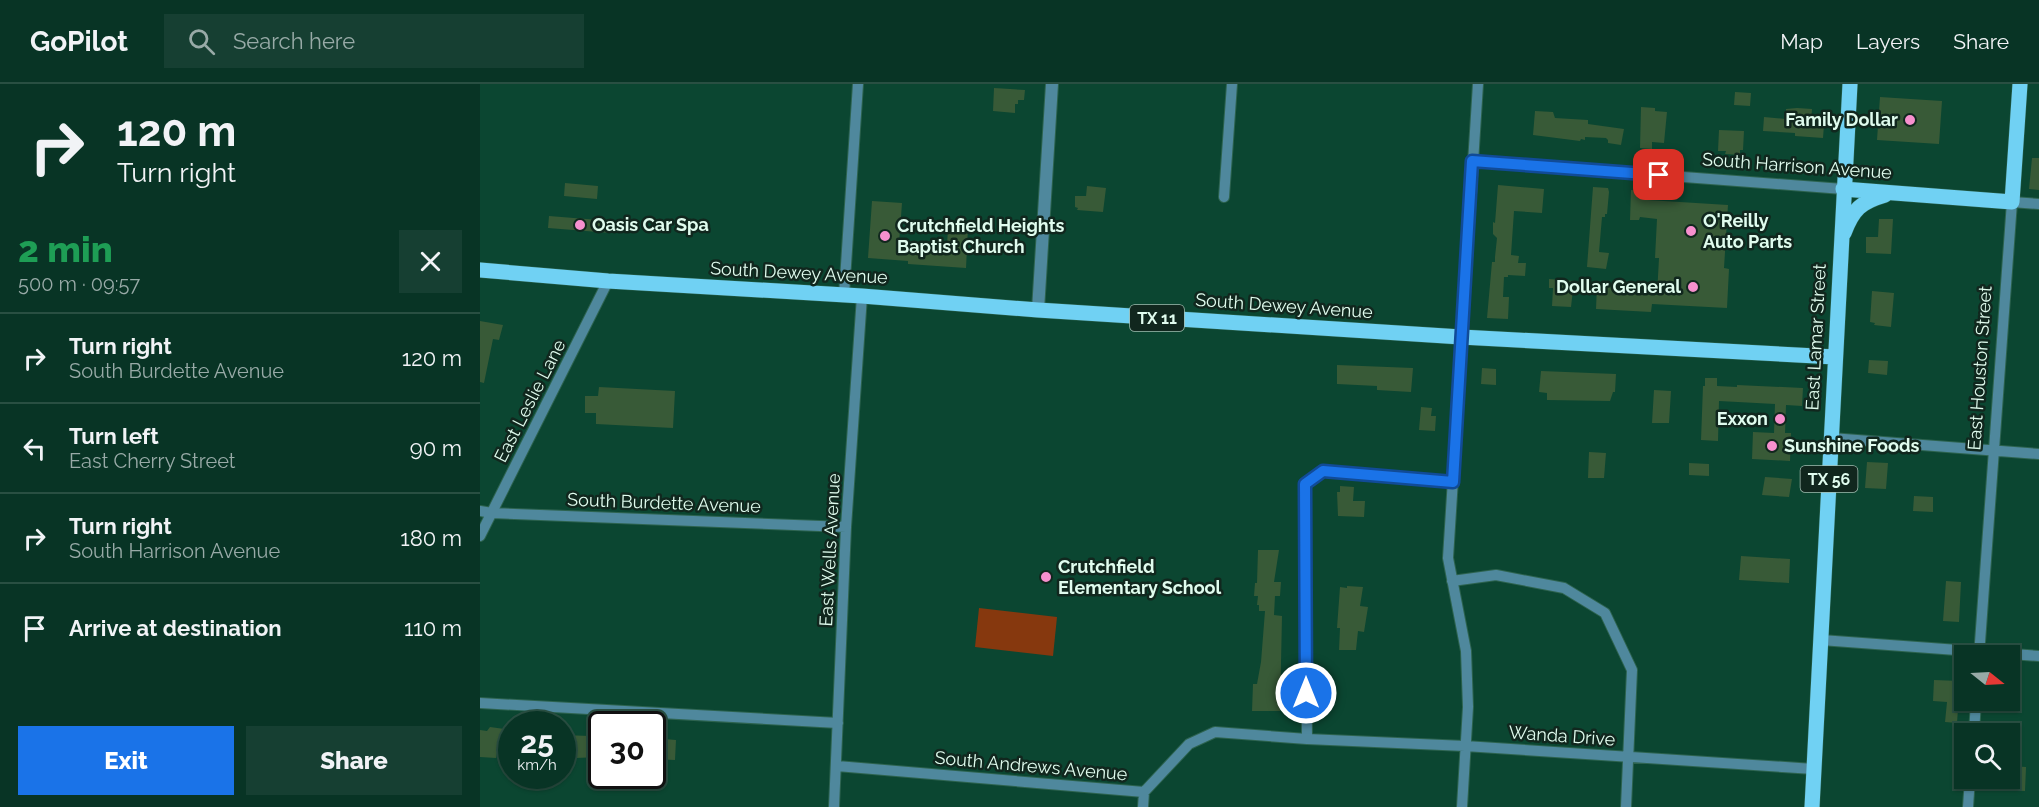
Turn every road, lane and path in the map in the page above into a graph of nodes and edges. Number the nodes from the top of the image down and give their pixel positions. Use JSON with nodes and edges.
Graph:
{"nodes":[{"id":1,"x":858,"y":84,"type":"edge"},
{"id":2,"x":1052,"y":84,"type":"edge"},
{"id":3,"x":1232,"y":84,"type":"edge"},
{"id":4,"x":1478,"y":84,"type":"edge"},
{"id":5,"x":1850,"y":84,"type":"edge"},
{"id":6,"x":2020,"y":84,"type":"edge"},
{"id":7,"x":1472,"y":161,"type":"junction"},
{"id":8,"x":1843,"y":189,"type":"junction"},
{"id":9,"x":1891,"y":193,"type":"junction"},
{"id":10,"x":1224,"y":197,"type":"dead end"},
{"id":11,"x":2012,"y":202,"type":"junction"},
{"id":12,"x":2039,"y":204,"type":"edge"},
{"id":13,"x":1840,"y":244,"type":"junction"},
{"id":14,"x":480,"y":270,"type":"edge"},
{"id":15,"x":608,"y":281,"type":"junction"},
{"id":16,"x":844,"y":295,"type":"junction"},
{"id":17,"x":862,"y":296,"type":"junction"},
{"id":18,"x":1038,"y":310,"type":"junction"},
{"id":19,"x":1461,"y":337,"type":"junction"},
{"id":20,"x":1835,"y":357,"type":"junction"},
{"id":21,"x":1831,"y":438,"type":"junction"},
{"id":22,"x":1993,"y":450,"type":"junction"},
{"id":23,"x":2039,"y":454,"type":"edge"},
{"id":24,"x":1453,"y":482,"type":"junction"},
{"id":25,"x":480,"y":511,"type":"edge"},
{"id":26,"x":492,"y":513,"type":"junction"},
{"id":27,"x":846,"y":527,"type":"junction"},
{"id":28,"x":480,"y":536,"type":"edge"},
{"id":29,"x":1452,"y":581,"type":"junction"},
{"id":30,"x":1821,"y":640,"type":"junction"},
{"id":31,"x":1981,"y":645,"type":"edge"},
{"id":32,"x":1954,"y":652,"type":"edge"},
{"id":33,"x":2020,"y":655,"type":"edge"},
{"id":34,"x":2039,"y":656,"type":"edge"},
{"id":35,"x":480,"y":703,"type":"edge"},
{"id":36,"x":837,"y":723,"type":"junction"},
{"id":37,"x":1306,"y":739,"type":"junction"},
{"id":38,"x":1466,"y":746,"type":"junction"},
{"id":39,"x":1630,"y":757,"type":"junction"},
{"id":40,"x":837,"y":766,"type":"junction"},
{"id":41,"x":1814,"y":769,"type":"junction"},
{"id":42,"x":1969,"y":789,"type":"edge"},
{"id":43,"x":1144,"y":792,"type":"junction"},
{"id":44,"x":834,"y":807,"type":"edge"},
{"id":45,"x":1143,"y":807,"type":"edge"},
{"id":46,"x":1462,"y":807,"type":"edge"},
{"id":47,"x":1626,"y":807,"type":"edge"},
{"id":48,"x":1812,"y":807,"type":"edge"},
{"id":49,"x":1968,"y":807,"type":"edge"}],
"edges":[{"from":1,"to":16,"type":"street"},
{"from":2,"to":18,"type":"street"},
{"from":3,"to":10,"type":"street"},
{"from":4,"to":7,"type":"street"},
{"from":5,"to":8,"type":"main road","name":"East Lamar Street","number":"TX 56"},
{"from":6,"to":11,"type":"main road","name":"East Houston Street"},
{"from":7,"to":8,"type":"street","name":"South Harrison Avenue"},
{"from":7,"to":19,"type":"street"},
{"from":8,"to":9,"type":"main road","name":"South Harrison Avenue"},
{"from":8,"to":13,"type":"main road","name":"East Lamar Street","number":"TX 56"},
{"from":9,"to":11,"type":"main road","name":"South Harrison Avenue"},
{"from":9,"to":13,"type":"main road"},
{"from":11,"to":12,"type":"street"},
{"from":11,"to":22,"type":"street","name":"East Houston Street"},
{"from":13,"to":20,"type":"main road","name":"East Lamar Street","number":"TX 56"},
{"from":14,"to":15,"type":"main road","name":"South Dewey Avenue","number":"TX 11"},
{"from":15,"to":16,"type":"main road","name":"South Dewey Avenue","number":"TX 11"},
{"from":15,"to":26,"type":"street","name":"East Leslie Lane"},
{"from":16,"to":17,"type":"main road","name":"South Dewey Avenue","number":"TX 11"},
{"from":17,"to":18,"type":"main road","name":"South Dewey Avenue","number":"TX 11"},
{"from":17,"to":27,"type":"street","name":"East Wells Avenue"},
{"from":18,"to":19,"type":"main road","name":"South Dewey Avenue","number":"TX 11"},
{"from":19,"to":20,"type":"main road","name":"South Dewey Avenue","number":"TX 11"},
{"from":19,"to":24,"type":"street"},
{"from":20,"to":21,"type":"main road","name":"East Lamar Street","number":"TX 56"},
{"from":21,"to":22,"type":"street"},
{"from":21,"to":30,"type":"main road","name":"East Lamar Street","number":"TX 56"},
{"from":22,"to":23,"type":"street"},
{"from":22,"to":31,"type":"street","name":"East Houston Street"},
{"from":24,"to":29,"type":"street"},
{"from":24,"to":37,"type":"street"},
{"from":25,"to":26,"type":"street","name":"South Burdette Avenue"},
{"from":26,"to":27,"type":"street","name":"South Burdette Avenue"},
{"from":26,"to":28,"type":"street","name":"East Leslie Lane"},
{"from":27,"to":36,"type":"street","name":"East Wells Avenue"},
{"from":29,"to":38,"type":"street"},
{"from":29,"to":39,"type":"street"},
{"from":30,"to":32,"type":"street"},
{"from":30,"to":41,"type":"main road","name":"East Lamar Street","number":"TX 56"},
{"from":33,"to":34,"type":"street"},
{"from":35,"to":36,"type":"street"},
{"from":36,"to":40,"type":"street","name":"East Wells Avenue"},
{"from":37,"to":38,"type":"street","name":"Wanda Drive"},
{"from":37,"to":43,"type":"street","name":"South Andrews Avenue"},
{"from":38,"to":39,"type":"street","name":"Wanda Drive"},
{"from":38,"to":46,"type":"street"},
{"from":39,"to":41,"type":"street","name":"Wanda Drive"},
{"from":39,"to":47,"type":"street"},
{"from":40,"to":43,"type":"street","name":"South Andrews Avenue"},
{"from":40,"to":44,"type":"street","name":"East Wells Avenue"},
{"from":41,"to":48,"type":"main road","name":"East Lamar Street","number":"TX 56"},
{"from":42,"to":49,"type":"street"},
{"from":43,"to":45,"type":"street"}]}
